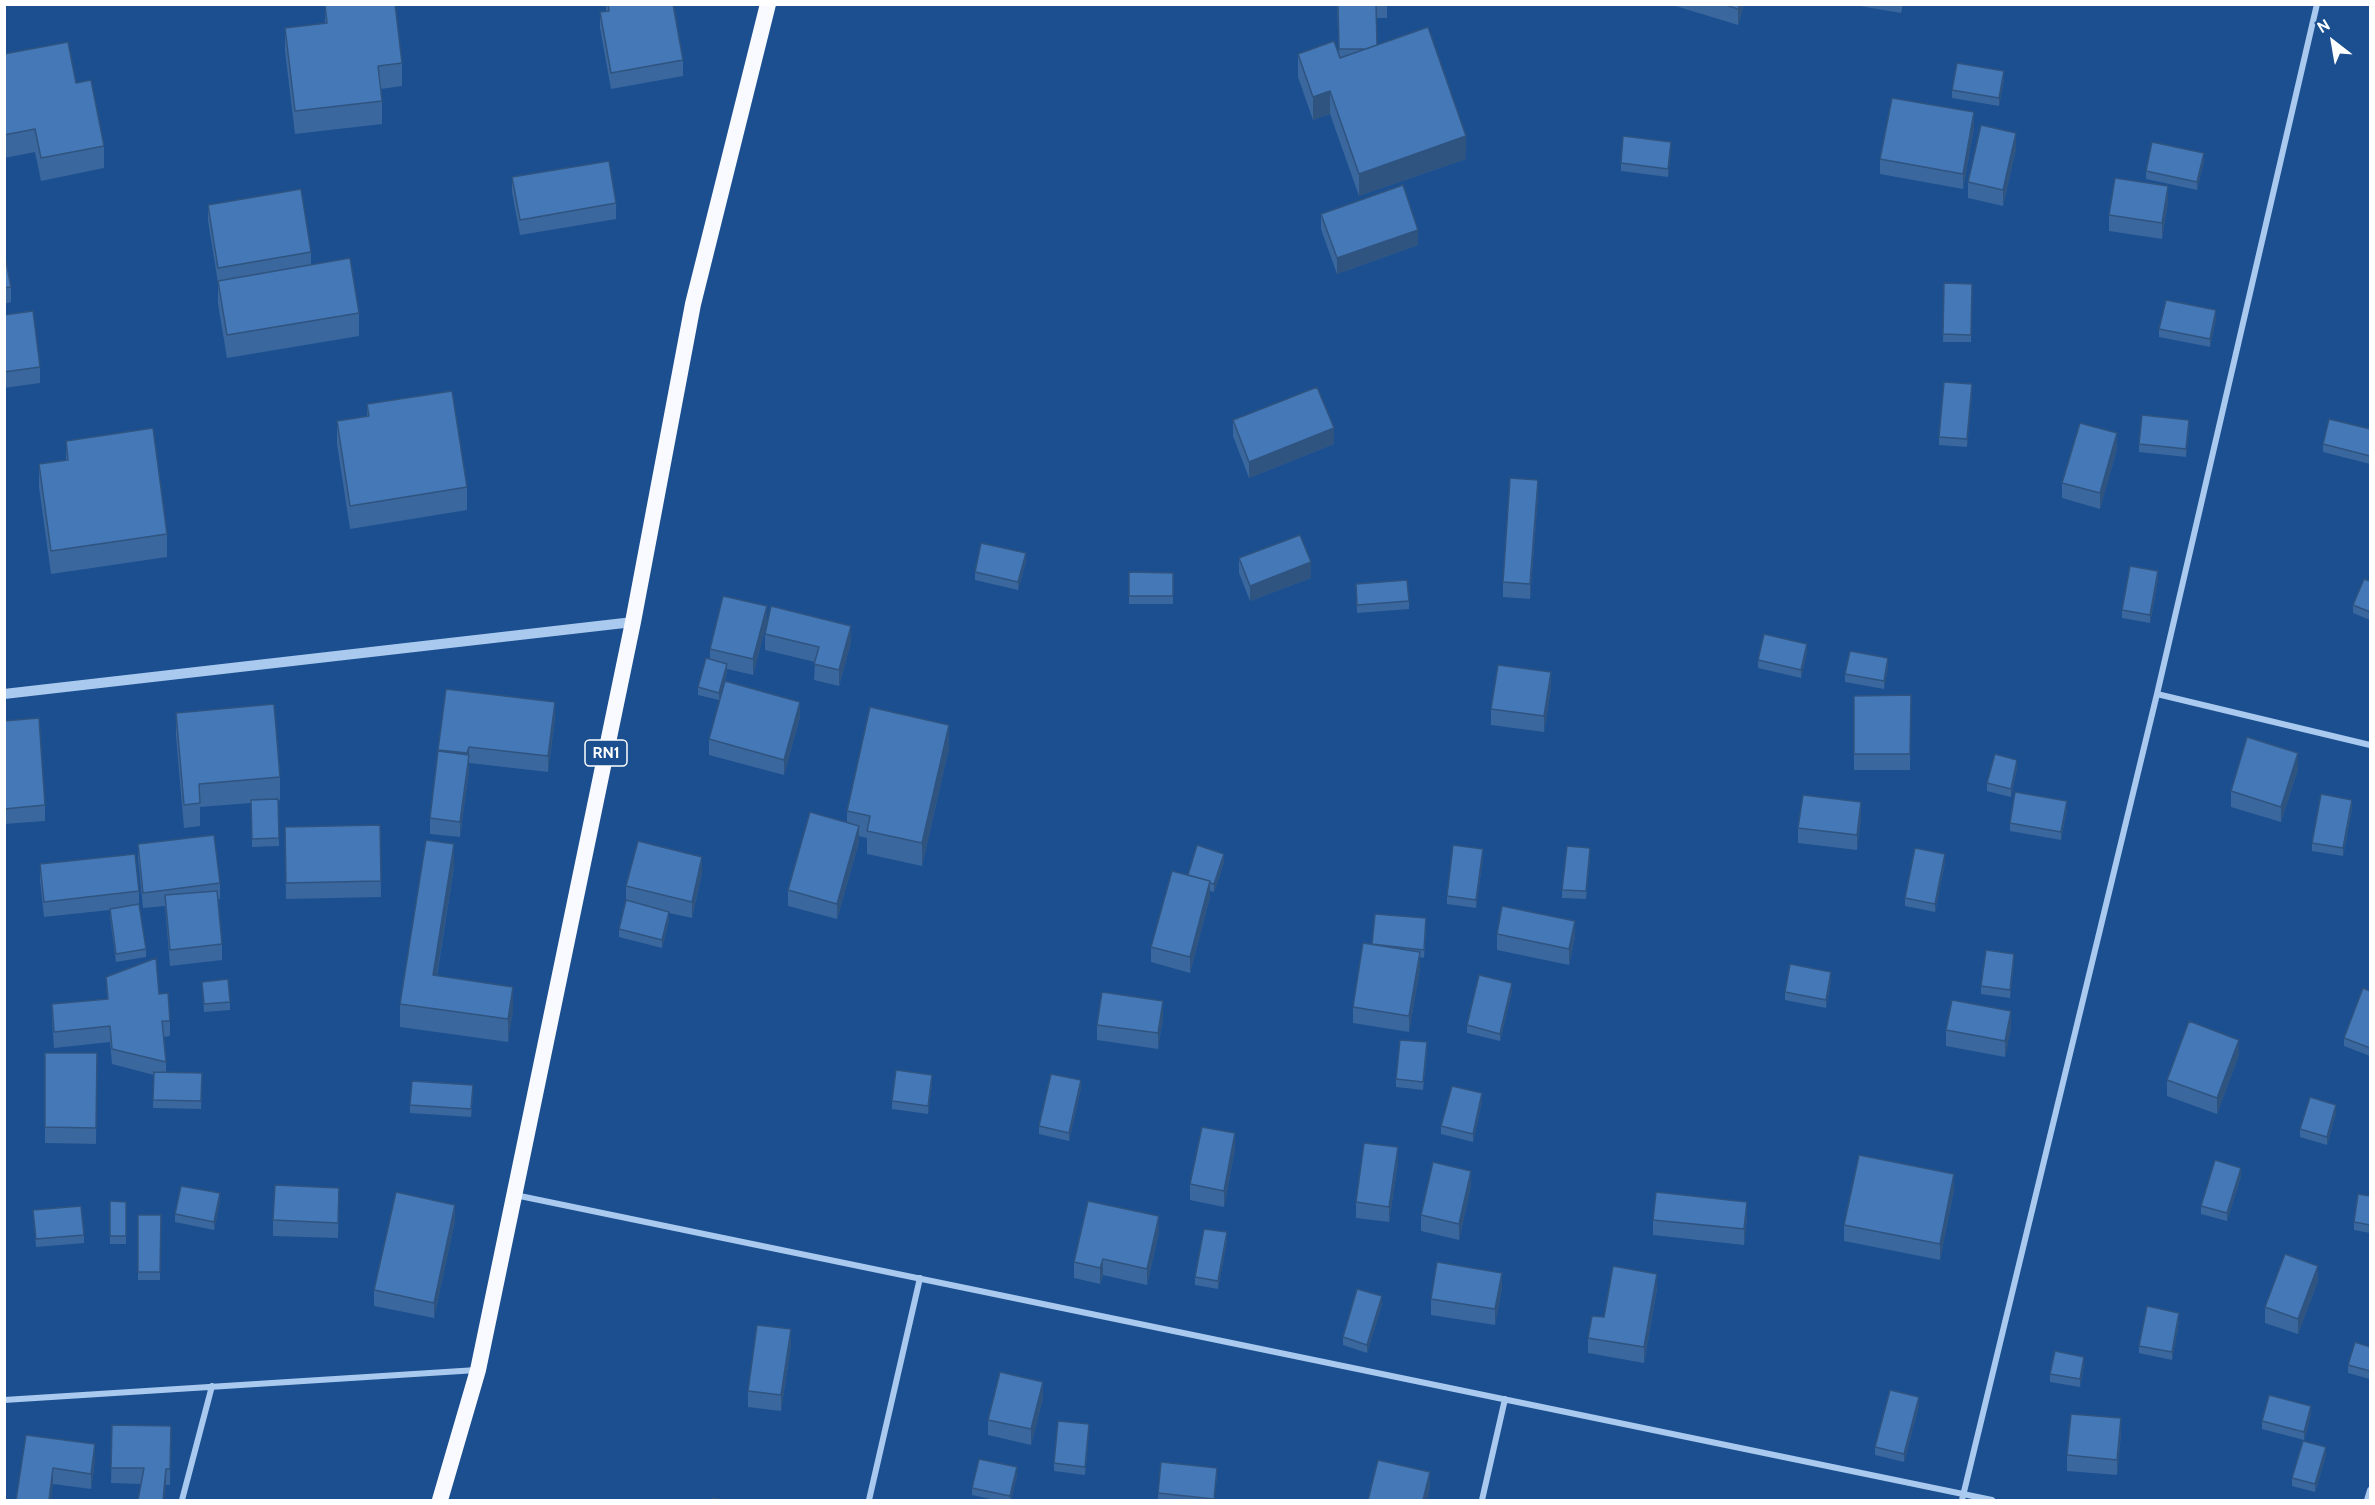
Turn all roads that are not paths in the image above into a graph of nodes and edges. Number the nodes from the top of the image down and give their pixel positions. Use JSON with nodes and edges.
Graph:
{"nodes":[{"id":1,"x":768,"y":4,"type":"edge"},
{"id":2,"x":2317,"y":4,"type":"edge"},
{"id":3,"x":633,"y":622,"type":"junction"},
{"id":4,"x":4,"y":694,"type":"edge"},
{"id":5,"x":2157,"y":694,"type":"junction"},
{"id":6,"x":2370,"y":745,"type":"edge"},
{"id":7,"x":515,"y":1195,"type":"junction"},
{"id":8,"x":920,"y":1278,"type":"junction"},
{"id":9,"x":478,"y":1370,"type":"junction"},
{"id":10,"x":212,"y":1386,"type":"junction"},
{"id":11,"x":1505,"y":1399,"type":"junction"},
{"id":12,"x":4,"y":1400,"type":"edge"},
{"id":13,"x":2370,"y":1490,"type":"edge"},
{"id":14,"x":1963,"y":1497,"type":"edge"},
{"id":15,"x":182,"y":1500,"type":"edge"},
{"id":16,"x":440,"y":1500,"type":"edge"},
{"id":17,"x":869,"y":1500,"type":"edge"},
{"id":18,"x":1482,"y":1500,"type":"edge"},
{"id":19,"x":1992,"y":1500,"type":"edge"},
{"id":20,"x":2367,"y":1500,"type":"edge"}],
"edges":[{"from":1,"to":3,"type":"highway","number":"RN1"},
{"from":2,"to":5,"type":"street"},
{"from":3,"to":4,"type":"street"},
{"from":3,"to":7,"type":"highway","number":"RN1"},
{"from":5,"to":6,"type":"street"},
{"from":5,"to":14,"type":"street"},
{"from":7,"to":8,"type":"street"},
{"from":7,"to":9,"type":"highway","number":"RN1"},
{"from":8,"to":11,"type":"street"},
{"from":8,"to":17,"type":"street"},
{"from":9,"to":10,"type":"street"},
{"from":9,"to":16,"type":"highway","number":"RN1"},
{"from":10,"to":12,"type":"street"},
{"from":10,"to":15,"type":"street"},
{"from":11,"to":14,"type":"street"},
{"from":11,"to":18,"type":"street"},
{"from":13,"to":20,"type":"street"},
{"from":14,"to":19,"type":"street"}]}
